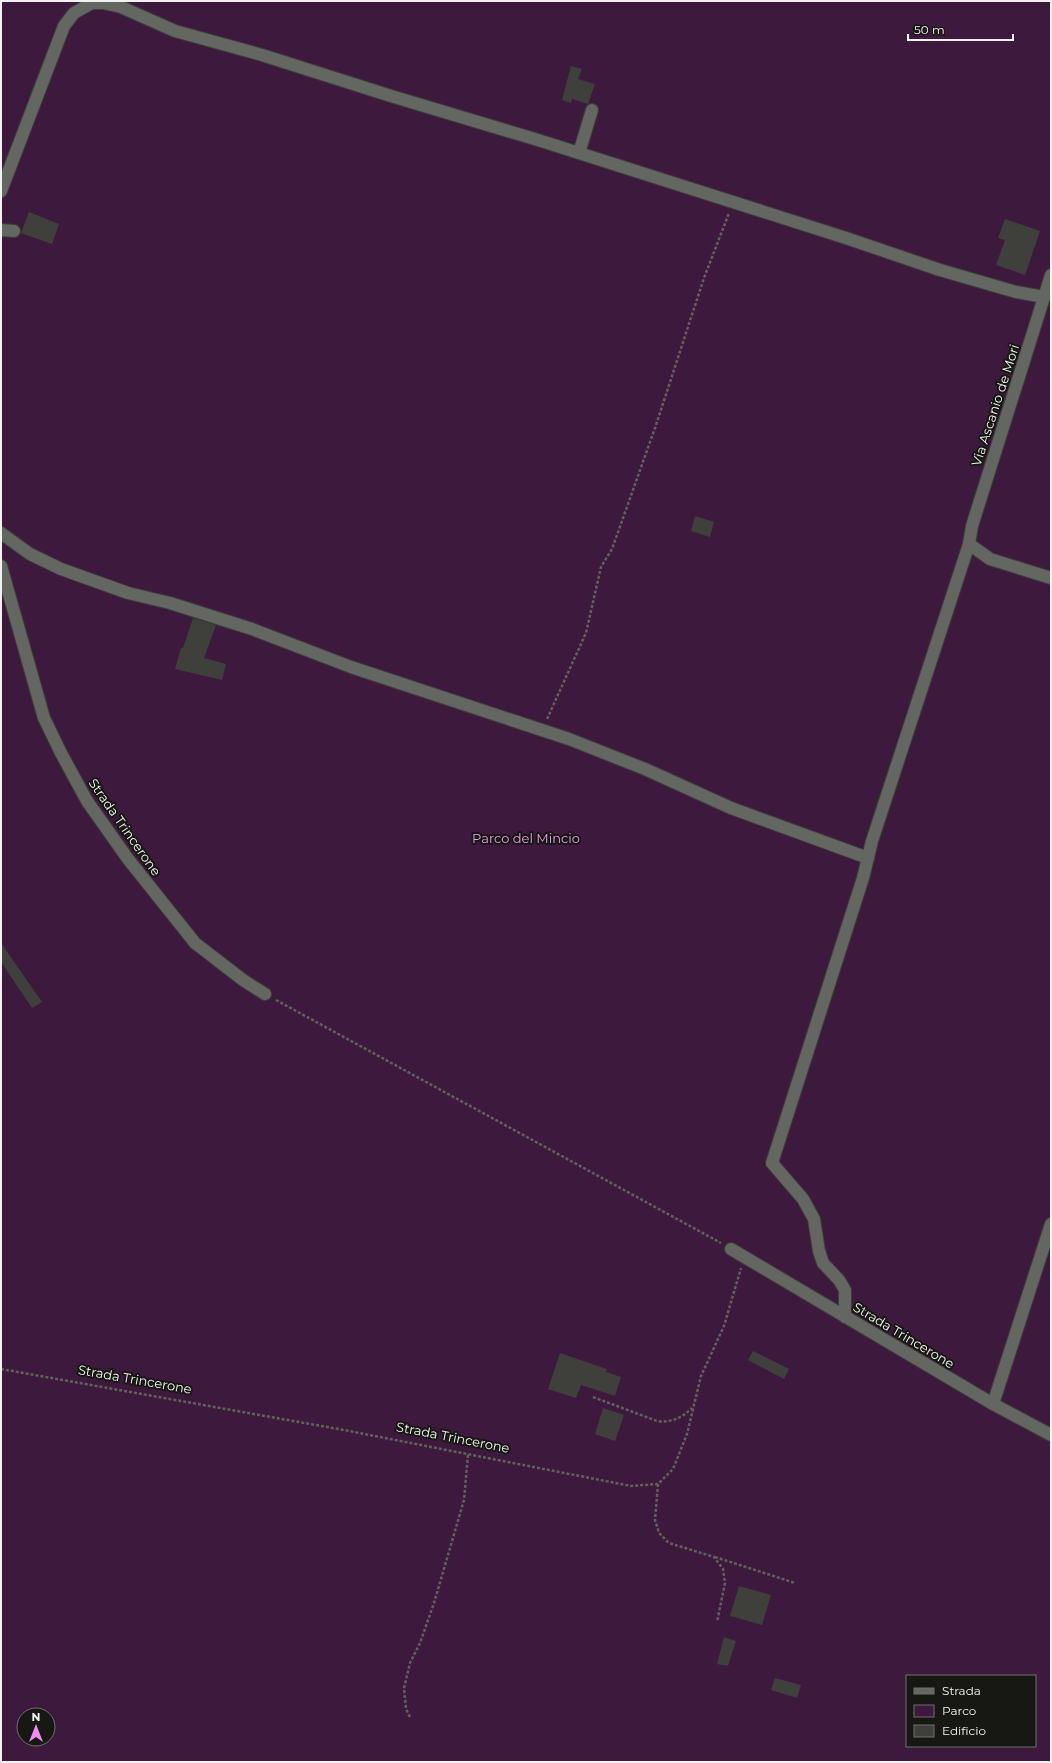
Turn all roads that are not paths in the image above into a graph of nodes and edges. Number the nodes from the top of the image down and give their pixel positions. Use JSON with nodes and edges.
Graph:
{"nodes":[{"id":1,"x":592,"y":110,"type":"dead end"},
{"id":2,"x":579,"y":153,"type":"junction"},
{"id":3,"x":1,"y":191,"type":"edge"},
{"id":4,"x":1,"y":230,"type":"edge"},
{"id":5,"x":14,"y":230,"type":"dead end"},
{"id":6,"x":1051,"y":275,"type":"edge"},
{"id":7,"x":1044,"y":297,"type":"junction"},
{"id":8,"x":1,"y":533,"type":"edge"},
{"id":9,"x":969,"y":544,"type":"junction"},
{"id":10,"x":1,"y":566,"type":"edge"},
{"id":11,"x":1051,"y":578,"type":"edge"},
{"id":12,"x":868,"y":858,"type":"junction"},
{"id":13,"x":265,"y":994,"type":"road end"},
{"id":14,"x":1051,"y":1224,"type":"edge"},
{"id":15,"x":731,"y":1249,"type":"road end"},
{"id":16,"x":845,"y":1317,"type":"junction"},
{"id":17,"x":993,"y":1404,"type":"junction"},
{"id":18,"x":1051,"y":1435,"type":"edge"}],
"edges":[{"from":1,"to":2,"type":"street"},
{"from":2,"to":3,"type":"street"},
{"from":2,"to":7,"type":"street"},
{"from":4,"to":5,"type":"street"},
{"from":6,"to":7,"type":"street","name":"Via Ascanio de Mori"},
{"from":7,"to":9,"type":"street","name":"Via Ascanio de Mori"},
{"from":8,"to":12,"type":"street"},
{"from":9,"to":11,"type":"street"},
{"from":9,"to":12,"type":"street","name":"Via Ascanio de Mori"},
{"from":10,"to":13,"type":"street","name":"Strada Trincerone"},
{"from":12,"to":16,"type":"street","name":"Via Ascanio de Mori"},
{"from":14,"to":17,"type":"street"},
{"from":15,"to":16,"type":"street","name":"Strada Trincerone"},
{"from":16,"to":17,"type":"street","name":"Strada Trincerone"},
{"from":17,"to":18,"type":"street","name":"Strada Trincerone"}]}
